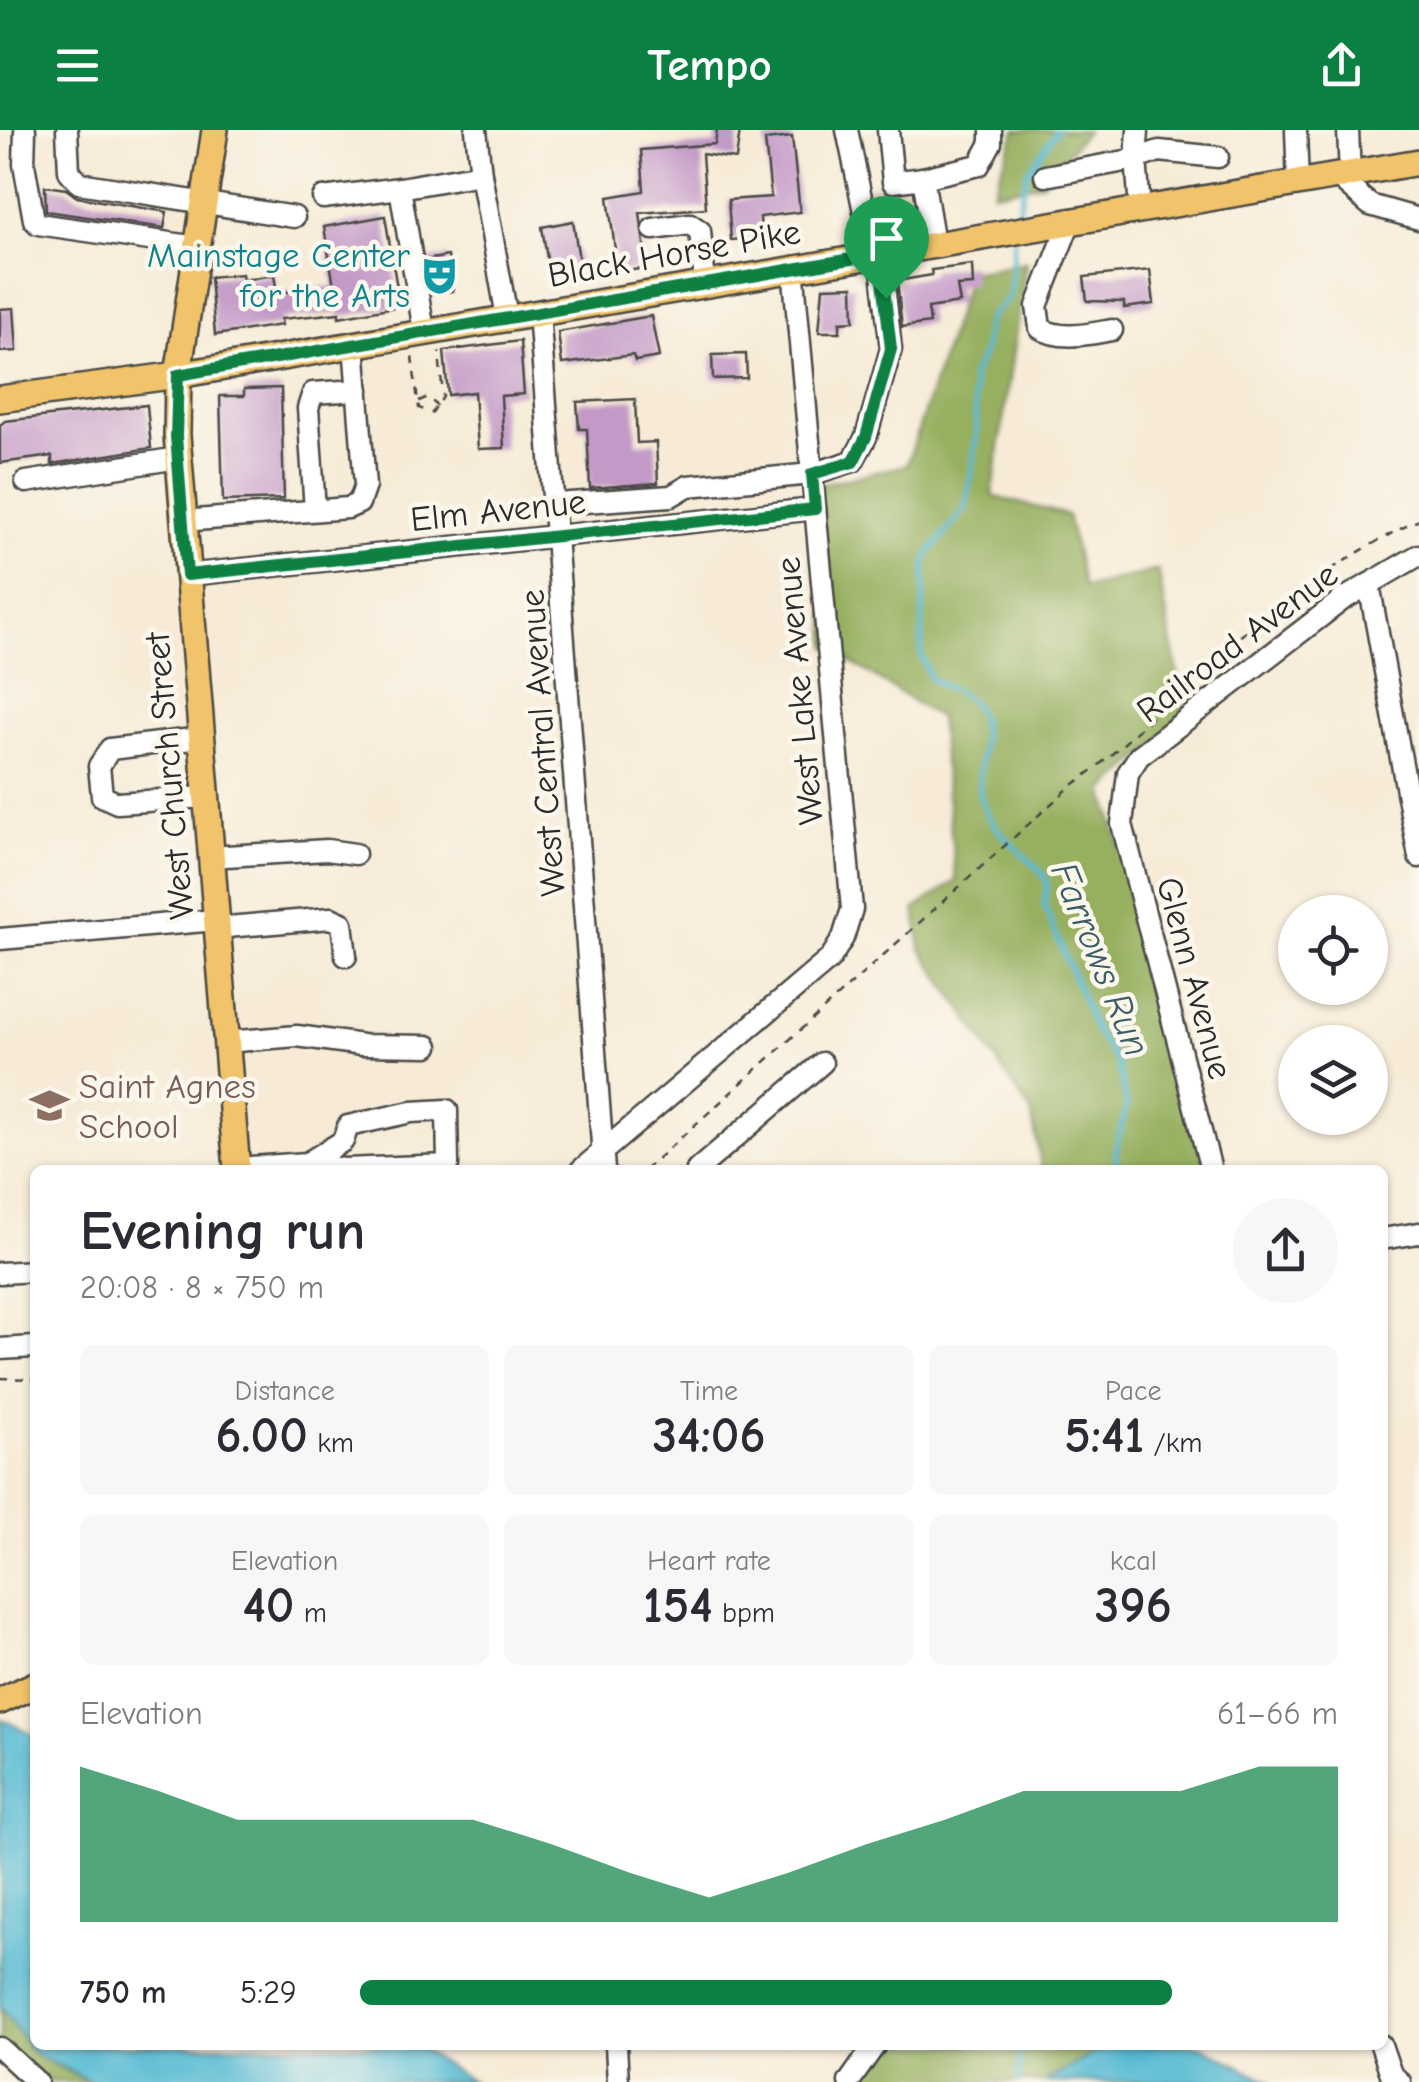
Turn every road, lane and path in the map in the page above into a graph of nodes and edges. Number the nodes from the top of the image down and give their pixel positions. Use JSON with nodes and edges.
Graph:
{"nodes":[{"id":1,"x":25,"y":130,"type":"edge"},
{"id":2,"x":67,"y":130,"type":"edge"},
{"id":3,"x":215,"y":130,"type":"edge"},
{"id":4,"x":476,"y":130,"type":"edge"},
{"id":5,"x":847,"y":130,"type":"edge"},
{"id":6,"x":888,"y":130,"type":"edge"},
{"id":7,"x":1138,"y":130,"type":"edge"},
{"id":8,"x":1296,"y":130,"type":"edge"},
{"id":9,"x":1348,"y":130,"type":"edge"},
{"id":10,"x":991,"y":136,"type":"edge"},
{"id":11,"x":1218,"y":156,"type":"dead end"},
{"id":12,"x":1136,"y":159,"type":"junction"},
{"id":13,"x":1419,"y":162,"type":"edge"},
{"id":14,"x":481,"y":174,"type":"junction"},
{"id":15,"x":1045,"y":176,"type":"dead end"},
{"id":16,"x":1344,"y":177,"type":"junction"},
{"id":17,"x":923,"y":178,"type":"junction"},
{"id":18,"x":1298,"y":185,"type":"junction"},
{"id":19,"x":400,"y":188,"type":"junction"},
{"id":20,"x":323,"y":198,"type":"dead end"},
{"id":21,"x":205,"y":200,"type":"junction"},
{"id":22,"x":1140,"y":210,"type":"junction"},
{"id":23,"x":294,"y":217,"type":"dead end"},
{"id":24,"x":1071,"y":219,"type":"junction"},
{"id":25,"x":1419,"y":219,"type":"edge"},
{"id":26,"x":653,"y":229,"type":"dead end"},
{"id":27,"x":934,"y":243,"type":"junction"},
{"id":28,"x":198,"y":247,"type":"junction"},
{"id":29,"x":877,"y":254,"type":"junction"},
{"id":30,"x":792,"y":267,"type":"junction"},
{"id":31,"x":705,"y":283,"type":"junction"},
{"id":32,"x":538,"y":312,"type":"junction"},
{"id":33,"x":507,"y":317,"type":"junction"},
{"id":34,"x":1112,"y":330,"type":"dead end"},
{"id":35,"x":431,"y":341,"type":"junction"},
{"id":36,"x":354,"y":344,"type":"junction"},
{"id":37,"x":412,"y":356,"type":"dead end"},
{"id":38,"x":178,"y":375,"type":"junction"},
{"id":39,"x":358,"y":390,"type":"junction"},
{"id":40,"x":0,"y":399,"type":"edge"},
{"id":41,"x":417,"y":402,"type":"junction"},
{"id":42,"x":438,"y":407,"type":"junction"},
{"id":43,"x":178,"y":458,"type":"junction"},
{"id":44,"x":812,"y":474,"type":"junction"},
{"id":45,"x":26,"y":482,"type":"dead end"},
{"id":46,"x":671,"y":496,"type":"junction"},
{"id":47,"x":556,"y":504,"type":"junction"},
{"id":48,"x":815,"y":509,"type":"junction"},
{"id":49,"x":315,"y":510,"type":"junction"},
{"id":50,"x":1419,"y":520,"type":"edge"},
{"id":51,"x":183,"y":521,"type":"junction"},
{"id":52,"x":674,"y":524,"type":"junction"},
{"id":53,"x":559,"y":536,"type":"junction"},
{"id":54,"x":1419,"y":555,"type":"edge"},
{"id":55,"x":187,"y":575,"type":"junction"},
{"id":56,"x":1369,"y":584,"type":"junction"},
{"id":57,"x":200,"y":738,"type":"junction"},
{"id":58,"x":205,"y":798,"type":"junction"},
{"id":59,"x":1122,"y":802,"type":"joint"},
{"id":60,"x":355,"y":854,"type":"dead end"},
{"id":61,"x":210,"y":857,"type":"junction"},
{"id":62,"x":1419,"y":857,"type":"edge"},
{"id":63,"x":216,"y":924,"type":"junction"},
{"id":64,"x":0,"y":939,"type":"edge"},
{"id":65,"x":346,"y":956,"type":"dead end"},
{"id":66,"x":226,"y":1042,"type":"junction"},
{"id":67,"x":428,"y":1046,"type":"dead end"},
{"id":68,"x":822,"y":1063,"type":"dead end"},
{"id":69,"x":605,"y":1160,"type":"edge"},
{"id":70,"x":307,"y":1163,"type":"junction"},
{"id":71,"x":237,"y":1165,"type":"edge"},
{"id":72,"x":284,"y":1165,"type":"edge"},
{"id":73,"x":318,"y":1165,"type":"edge"},
{"id":74,"x":448,"y":1165,"type":"edge"},
{"id":75,"x":651,"y":1165,"type":"edge"},
{"id":76,"x":703,"y":1165,"type":"edge"},
{"id":77,"x":1210,"y":1165,"type":"edge"},
{"id":78,"x":1419,"y":1234,"type":"edge"},
{"id":79,"x":1388,"y":1238,"type":"edge"},
{"id":80,"x":30,"y":1271,"type":"edge"},
{"id":81,"x":0,"y":1274,"type":"edge"},
{"id":82,"x":30,"y":1347,"type":"edge"},
{"id":83,"x":0,"y":1349,"type":"edge"},
{"id":84,"x":0,"y":1378,"type":"edge"},
{"id":85,"x":30,"y":1379,"type":"edge"},
{"id":86,"x":30,"y":1687,"type":"edge"},
{"id":87,"x":0,"y":1701,"type":"edge"},
{"id":88,"x":0,"y":2048,"type":"edge"},
{"id":89,"x":616,"y":2050,"type":"edge"},
{"id":90,"x":853,"y":2050,"type":"edge"},
{"id":91,"x":872,"y":2050,"type":"edge"},
{"id":92,"x":1383,"y":2050,"type":"edge"},
{"id":93,"x":849,"y":2078,"type":"edge"},
{"id":94,"x":37,"y":2082,"type":"edge"},
{"id":95,"x":618,"y":2082,"type":"edge"},
{"id":96,"x":1400,"y":2082,"type":"edge"}],
"edges":[{"from":1,"to":28,"type":"street"},
{"from":2,"to":21,"type":"street"},
{"from":3,"to":21,"type":"main road","name":"West Church Street"},
{"from":4,"to":14,"type":"street"},
{"from":5,"to":29,"type":"street"},
{"from":6,"to":17,"type":"street"},
{"from":7,"to":12,"type":"street"},
{"from":8,"to":18,"type":"street"},
{"from":9,"to":16,"type":"street"},
{"from":10,"to":17,"type":"street"},
{"from":11,"to":12,"type":"street"},
{"from":12,"to":15,"type":"street"},
{"from":12,"to":22,"type":"street"},
{"from":13,"to":16,"type":"main road","name":"Black Horse Pike"},
{"from":14,"to":19,"type":"street"},
{"from":14,"to":33,"type":"street"},
{"from":16,"to":18,"type":"main road","name":"Black Horse Pike"},
{"from":16,"to":25,"type":"street"},
{"from":17,"to":27,"type":"street"},
{"from":18,"to":22,"type":"main road","name":"Black Horse Pike"},
{"from":19,"to":20,"type":"street"},
{"from":19,"to":35,"type":"street"},
{"from":21,"to":23,"type":"street"},
{"from":21,"to":28,"type":"main road","name":"West Church Street"},
{"from":22,"to":24,"type":"main road","name":"Black Horse Pike"},
{"from":24,"to":27,"type":"main road","name":"Black Horse Pike"},
{"from":24,"to":34,"type":"street"},
{"from":26,"to":31,"type":"street"},
{"from":27,"to":29,"type":"main road","name":"Black Horse Pike"},
{"from":28,"to":38,"type":"main road","name":"West Church Street"},
{"from":29,"to":30,"type":"main road","name":"Black Horse Pike"},
{"from":29,"to":44,"type":"street"},
{"from":30,"to":31,"type":"main road","name":"Black Horse Pike"},
{"from":30,"to":44,"type":"street","name":"West Lake Avenue"},
{"from":31,"to":32,"type":"main road","name":"Black Horse Pike"},
{"from":32,"to":33,"type":"main road","name":"Black Horse Pike"},
{"from":32,"to":47,"type":"street","name":"West Central Avenue"},
{"from":33,"to":35,"type":"main road","name":"Black Horse Pike"},
{"from":35,"to":36,"type":"main road","name":"Black Horse Pike"},
{"from":35,"to":42,"type":"path"},
{"from":36,"to":38,"type":"main road","name":"Black Horse Pike"},
{"from":36,"to":39,"type":"street"},
{"from":37,"to":41,"type":"path"},
{"from":38,"to":40,"type":"main road","name":"Black Horse Pike"},
{"from":38,"to":43,"type":"main road","name":"West Church Street"},
{"from":39,"to":49,"type":"street"},
{"from":39,"to":49,"type":"street"},
{"from":41,"to":42,"type":"path"},
{"from":41,"to":42,"type":"path"},
{"from":43,"to":45,"type":"street"},
{"from":43,"to":51,"type":"main road","name":"West Church Street"},
{"from":44,"to":46,"type":"street"},
{"from":44,"to":48,"type":"street","name":"West Lake Avenue"},
{"from":46,"to":47,"type":"street"},
{"from":46,"to":52,"type":"street"},
{"from":47,"to":53,"type":"street","name":"West Central Avenue"},
{"from":48,"to":52,"type":"street","name":"Elm Avenue"},
{"from":48,"to":69,"type":"street","name":"West Lake Avenue"},
{"from":49,"to":51,"type":"street"},
{"from":50,"to":75,"type":"path"},
{"from":51,"to":55,"type":"main road","name":"West Church Street"},
{"from":52,"to":53,"type":"street","name":"Elm Avenue"},
{"from":53,"to":55,"type":"street","name":"Elm Avenue"},
{"from":53,"to":69,"type":"street","name":"West Central Avenue"},
{"from":54,"to":56,"type":"street","name":"Railroad Avenue"},
{"from":55,"to":57,"type":"main road","name":"West Church Street"},
{"from":56,"to":59,"type":"street","name":"Railroad Avenue"},
{"from":56,"to":62,"type":"street"},
{"from":57,"to":58,"type":"main road","name":"West Church Street"},
{"from":57,"to":58,"type":"street"},
{"from":58,"to":61,"type":"main road","name":"West Church Street"},
{"from":59,"to":77,"type":"street","name":"Glenn Avenue"},
{"from":60,"to":61,"type":"street"},
{"from":61,"to":63,"type":"main road","name":"West Church Street"},
{"from":63,"to":64,"type":"street"},
{"from":63,"to":65,"type":"street"},
{"from":63,"to":66,"type":"main road","name":"West Church Street"},
{"from":66,"to":67,"type":"street"},
{"from":66,"to":71,"type":"main road","name":"West Church Street"},
{"from":68,"to":76,"type":"street"},
{"from":70,"to":72,"type":"street"},
{"from":70,"to":73,"type":"street"},
{"from":70,"to":74,"type":"street"},
{"from":78,"to":79,"type":"street"},
{"from":80,"to":81,"type":"street"},
{"from":82,"to":83,"type":"street"},
{"from":84,"to":85,"type":"path"},
{"from":86,"to":87,"type":"main road"},
{"from":88,"to":94,"type":"street"},
{"from":89,"to":95,"type":"street"},
{"from":90,"to":93,"type":"street"},
{"from":91,"to":93,"type":"street"},
{"from":92,"to":96,"type":"street"}]}
